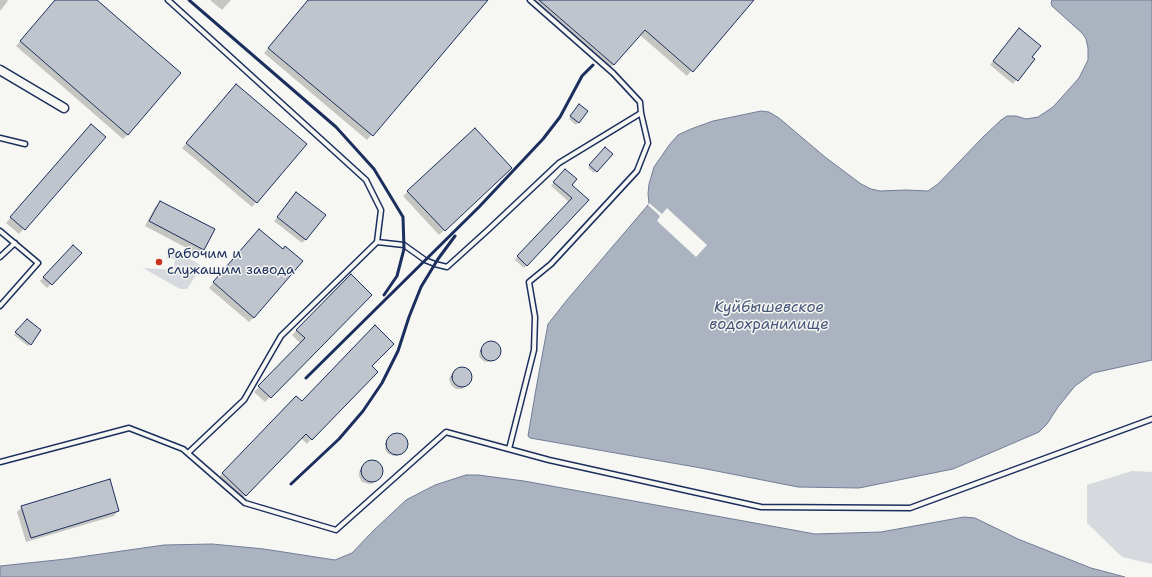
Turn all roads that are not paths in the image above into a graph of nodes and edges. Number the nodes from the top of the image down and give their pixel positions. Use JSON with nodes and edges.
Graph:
{"nodes":[{"id":1,"x":168,"y":0,"type":"edge"},
{"id":2,"x":530,"y":0,"type":"edge"},
{"id":3,"x":0,"y":70,"type":"edge"},
{"id":4,"x":64,"y":108,"type":"dead end"},
{"id":5,"x":641,"y":113,"type":"junction"},
{"id":6,"x":0,"y":138,"type":"edge"},
{"id":7,"x":25,"y":144,"type":"dead end"},
{"id":8,"x":0,"y":231,"type":"edge"},
{"id":9,"x":377,"y":242,"type":"junction"},
{"id":10,"x":15,"y":243,"type":"junction"},
{"id":11,"x":0,"y":257,"type":"edge"},
{"id":12,"x":0,"y":306,"type":"edge"},
{"id":13,"x":1152,"y":419,"type":"edge"},
{"id":14,"x":509,"y":449,"type":"junction"},
{"id":15,"x":188,"y":453,"type":"junction"},
{"id":16,"x":0,"y":462,"type":"edge"}],
"edges":[{"from":1,"to":9,"type":"lane"},
{"from":2,"to":5,"type":"lane"},
{"from":3,"to":4,"type":"street"},
{"from":5,"to":9,"type":"lane"},
{"from":5,"to":14,"type":"lane"},
{"from":6,"to":7,"type":"lane"},
{"from":8,"to":10,"type":"lane"},
{"from":9,"to":15,"type":"lane"},
{"from":10,"to":11,"type":"lane"},
{"from":10,"to":12,"type":"lane"},
{"from":13,"to":14,"type":"lane"},
{"from":14,"to":15,"type":"lane"},
{"from":15,"to":16,"type":"lane"}]}
